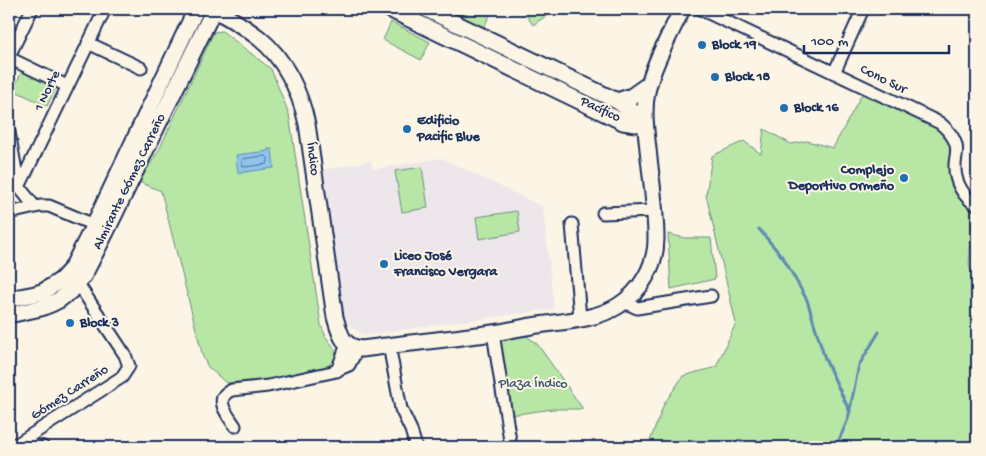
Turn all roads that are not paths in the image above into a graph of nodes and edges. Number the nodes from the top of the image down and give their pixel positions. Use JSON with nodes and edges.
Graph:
{"nodes":[{"id":1,"x":32,"y":9,"type":"edge"},
{"id":2,"x":196,"y":9,"type":"edge"},
{"id":3,"x":214,"y":9,"type":"edge"},
{"id":4,"x":389,"y":9,"type":"edge"},
{"id":5,"x":426,"y":9,"type":"edge"},
{"id":6,"x":682,"y":9,"type":"edge"},
{"id":7,"x":700,"y":9,"type":"edge"},
{"id":8,"x":863,"y":9,"type":"edge"},
{"id":9,"x":100,"y":10,"type":"edge"},
{"id":10,"x":88,"y":43,"type":"junction"},
{"id":11,"x":9,"y":57,"type":"edge"},
{"id":12,"x":140,"y":68,"type":"dead end"},
{"id":13,"x":834,"y":73,"type":"junction"},
{"id":14,"x":649,"y":84,"type":"junction"},
{"id":15,"x":67,"y":86,"type":"junction"},
{"id":16,"x":617,"y":101,"type":"junction"},
{"id":17,"x":645,"y":121,"type":"junction"},
{"id":18,"x":623,"y":122,"type":"junction"},
{"id":19,"x":9,"y":132,"type":"edge"},
{"id":20,"x":649,"y":154,"type":"junction"},
{"id":21,"x":20,"y":187,"type":"junction"},
{"id":22,"x":977,"y":205,"type":"edge"},
{"id":23,"x":35,"y":207,"type":"junction"},
{"id":24,"x":654,"y":211,"type":"junction"},
{"id":25,"x":9,"y":213,"type":"edge"},
{"id":26,"x":603,"y":213,"type":"dead end"},
{"id":27,"x":572,"y":224,"type":"dead end"},
{"id":28,"x":94,"y":225,"type":"junction"},
{"id":29,"x":78,"y":284,"type":"junction"},
{"id":30,"x":710,"y":296,"type":"dead end"},
{"id":31,"x":9,"y":299,"type":"edge"},
{"id":32,"x":624,"y":302,"type":"junction"},
{"id":33,"x":9,"y":314,"type":"edge"},
{"id":34,"x":580,"y":318,"type":"junction"},
{"id":35,"x":493,"y":333,"type":"junction"},
{"id":36,"x":389,"y":345,"type":"junction"},
{"id":37,"x":353,"y":346,"type":"junction"},
{"id":38,"x":236,"y":426,"type":"dead end"},
{"id":39,"x":13,"y":444,"type":"edge"},
{"id":40,"x":43,"y":447,"type":"edge"},
{"id":41,"x":416,"y":447,"type":"edge"},
{"id":42,"x":511,"y":447,"type":"edge"}],
"edges":[{"from":1,"to":11,"type":"street"},
{"from":2,"to":28,"type":"street","name":"Almirante Gómez Carreño"},
{"from":3,"to":29,"type":"street","name":"Almirante Gómez Carreño"},
{"from":3,"to":37,"type":"street","name":"Índico"},
{"from":4,"to":18,"type":"street","name":"Pacífico"},
{"from":5,"to":16,"type":"street","name":"Pacífico"},
{"from":6,"to":14,"type":"street"},
{"from":7,"to":13,"type":"street","name":"Cono Sur"},
{"from":8,"to":13,"type":"street"},
{"from":9,"to":10,"type":"street","name":"1 Norte"},
{"from":10,"to":12,"type":"street"},
{"from":10,"to":15,"type":"street","name":"1 Norte"},
{"from":11,"to":15,"type":"street"},
{"from":13,"to":22,"type":"street","name":"Cono Sur"},
{"from":14,"to":16,"type":"street"},
{"from":14,"to":17,"type":"street"},
{"from":15,"to":21,"type":"street","name":"1 Norte"},
{"from":16,"to":17,"type":"street","name":"Pacífico"},
{"from":17,"to":18,"type":"street","name":"Pacífico"},
{"from":17,"to":20,"type":"street"},
{"from":18,"to":20,"type":"street"},
{"from":19,"to":21,"type":"street"},
{"from":20,"to":24,"type":"street"},
{"from":21,"to":23,"type":"street"},
{"from":23,"to":25,"type":"street"},
{"from":23,"to":28,"type":"street"},
{"from":24,"to":26,"type":"street"},
{"from":24,"to":32,"type":"street"},
{"from":27,"to":34,"type":"street"},
{"from":28,"to":31,"type":"street","name":"Almirante Gómez Carreño"},
{"from":29,"to":33,"type":"street","name":"Almirante Gómez Carreño"},
{"from":29,"to":39,"type":"street","name":"Gómez Carreño"},
{"from":30,"to":32,"type":"street"},
{"from":32,"to":34,"type":"street"},
{"from":34,"to":35,"type":"street"},
{"from":35,"to":36,"type":"street"},
{"from":35,"to":42,"type":"street"},
{"from":36,"to":37,"type":"street"},
{"from":36,"to":41,"type":"street"},
{"from":37,"to":38,"type":"street"},
{"from":39,"to":40,"type":"street"}]}
